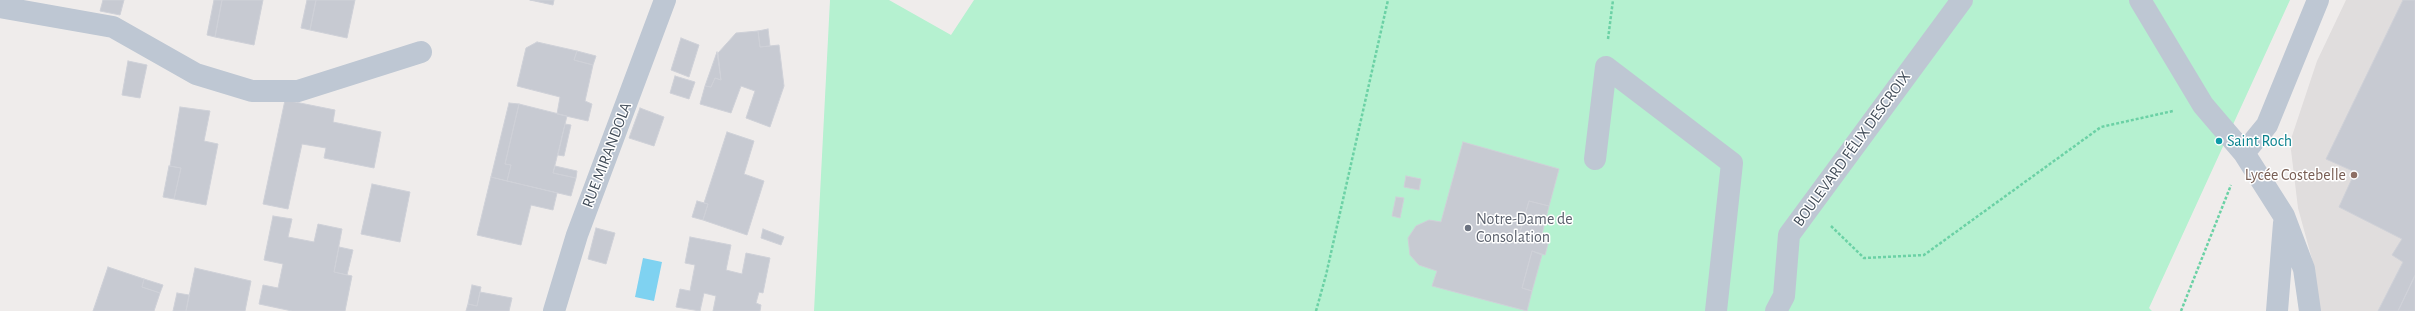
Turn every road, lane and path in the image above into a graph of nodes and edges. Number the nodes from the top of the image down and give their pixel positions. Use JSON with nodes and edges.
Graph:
{"nodes":[{"id":1,"x":665,"y":0,"type":"edge"},
{"id":2,"x":1388,"y":0,"type":"edge"},
{"id":3,"x":1613,"y":0,"type":"edge"},
{"id":4,"x":1962,"y":0,"type":"edge"},
{"id":5,"x":2140,"y":0,"type":"edge"},
{"id":6,"x":2318,"y":0,"type":"edge"},
{"id":7,"x":0,"y":7,"type":"edge"},
{"id":8,"x":420,"y":52,"type":"dead end"},
{"id":9,"x":1606,"y":67,"type":"junction"},
{"id":10,"x":2203,"y":105,"type":"junction"},
{"id":11,"x":2244,"y":153,"type":"junction"},
{"id":12,"x":1594,"y":159,"type":"dead end"},
{"id":13,"x":2284,"y":216,"type":"junction"},
{"id":14,"x":1828,"y":223,"type":"dead end"},
{"id":15,"x":554,"y":311,"type":"edge"},
{"id":16,"x":1316,"y":311,"type":"edge"},
{"id":17,"x":1716,"y":311,"type":"edge"},
{"id":18,"x":1776,"y":311,"type":"edge"},
{"id":19,"x":2181,"y":311,"type":"edge"},
{"id":20,"x":2277,"y":311,"type":"edge"},
{"id":21,"x":2310,"y":311,"type":"edge"}],
"edges":[{"from":1,"to":15,"type":"street","name":"RUE MIRANDOLA"},
{"from":2,"to":16,"type":"path"},
{"from":3,"to":9,"type":"path"},
{"from":4,"to":18,"type":"street","name":"BOULEVARD FÉLIX DESCROIX"},
{"from":5,"to":10,"type":"street"},
{"from":6,"to":11,"type":"street"},
{"from":7,"to":8,"type":"street"},
{"from":9,"to":12,"type":"street"},
{"from":9,"to":17,"type":"street"},
{"from":10,"to":11,"type":"street"},
{"from":10,"to":14,"type":"path"},
{"from":11,"to":13,"type":"street"},
{"from":11,"to":19,"type":"path"},
{"from":13,"to":20,"type":"street"},
{"from":13,"to":21,"type":"street"}]}
